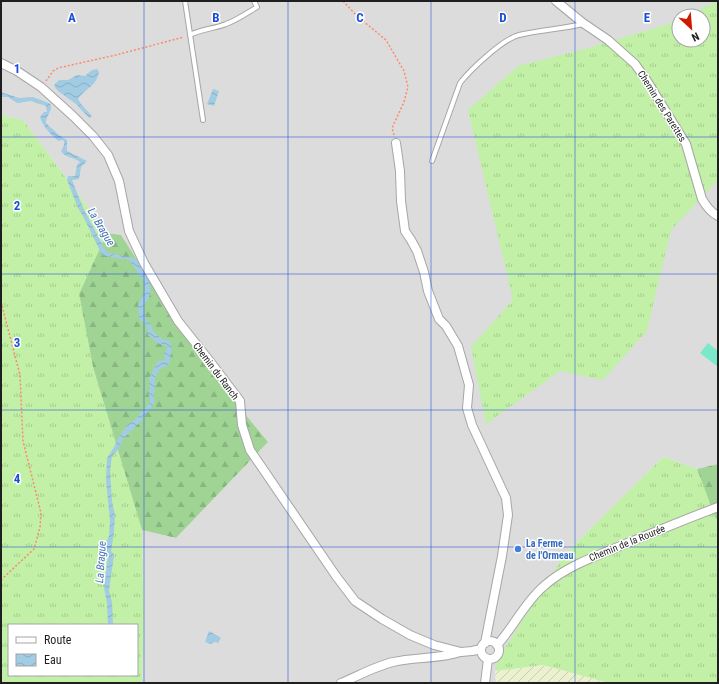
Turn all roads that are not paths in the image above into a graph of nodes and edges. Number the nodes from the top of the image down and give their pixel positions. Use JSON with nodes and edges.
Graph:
{"nodes":[{"id":1,"x":185,"y":1,"type":"edge"},
{"id":2,"x":254,"y":1,"type":"edge"},
{"id":3,"x":556,"y":1,"type":"edge"},
{"id":4,"x":583,"y":24,"type":"junction"},
{"id":5,"x":190,"y":35,"type":"junction"},
{"id":6,"x":1,"y":63,"type":"edge"},
{"id":7,"x":203,"y":120,"type":"dead end"},
{"id":8,"x":396,"y":143,"type":"road end"},
{"id":9,"x":432,"y":161,"type":"dead end"},
{"id":10,"x":718,"y":216,"type":"edge"},
{"id":11,"x":718,"y":507,"type":"edge"},
{"id":12,"x":497,"y":645,"type":"junction"},
{"id":13,"x":483,"y":646,"type":"junction"},
{"id":14,"x":461,"y":652,"type":"junction"},
{"id":15,"x":488,"y":659,"type":"junction"},
{"id":16,"x":341,"y":683,"type":"edge"},
{"id":17,"x":485,"y":683,"type":"edge"}],
"edges":[{"from":1,"to":5,"type":"lane"},
{"from":2,"to":5,"type":"lane"},
{"from":3,"to":4,"type":"street","name":"Chemin des Parettes"},
{"from":4,"to":9,"type":"lane"},
{"from":4,"to":10,"type":"street","name":"Chemin des Parettes"},
{"from":5,"to":7,"type":"lane"},
{"from":6,"to":14,"type":"street","name":"Chemin du Ranch"},
{"from":8,"to":13,"type":"street"},
{"from":11,"to":12,"type":"street","name":"Chemin de la Rourée"},
{"from":12,"to":13,"type":"street"},
{"from":12,"to":15,"type":"street"},
{"from":13,"to":14,"type":"street","name":"Chemin du Ranch"},
{"from":13,"to":15,"type":"street"},
{"from":14,"to":16,"type":"street"},
{"from":15,"to":17,"type":"street"}]}
